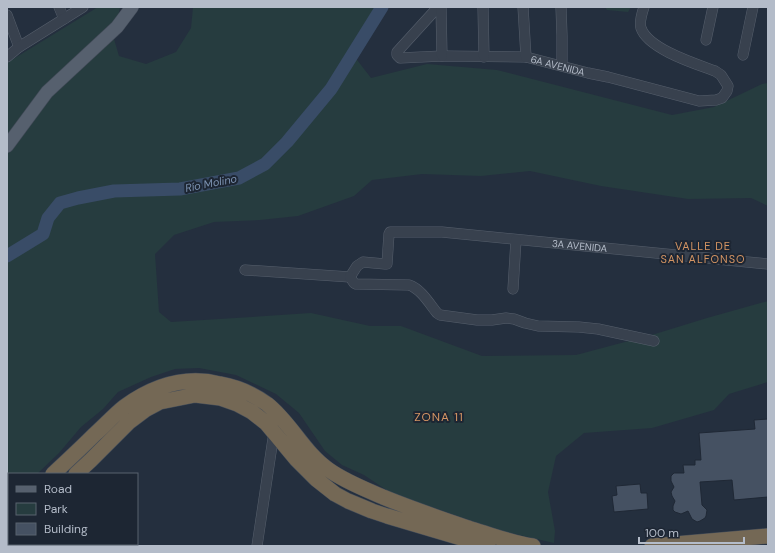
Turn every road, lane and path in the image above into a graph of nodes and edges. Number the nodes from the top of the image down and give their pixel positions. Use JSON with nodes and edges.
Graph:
{"nodes":[{"id":1,"x":59,"y":7,"type":"edge"},
{"id":2,"x":83,"y":7,"type":"edge"},
{"id":3,"x":132,"y":7,"type":"edge"},
{"id":4,"x":439,"y":7,"type":"edge"},
{"id":5,"x":483,"y":7,"type":"edge"},
{"id":6,"x":523,"y":7,"type":"edge"},
{"id":7,"x":561,"y":7,"type":"edge"},
{"id":8,"x":644,"y":7,"type":"edge"},
{"id":9,"x":713,"y":7,"type":"edge"},
{"id":10,"x":753,"y":7,"type":"edge"},
{"id":11,"x":7,"y":15,"type":"edge"},
{"id":12,"x":64,"y":19,"type":"junction"},
{"id":13,"x":7,"y":40,"type":"edge"},
{"id":14,"x":706,"y":40,"type":"dead end"},
{"id":15,"x":19,"y":45,"type":"junction"},
{"id":16,"x":7,"y":56,"type":"edge"},
{"id":17,"x":442,"y":56,"type":"junction"},
{"id":18,"x":743,"y":56,"type":"dead end"},
{"id":19,"x":484,"y":57,"type":"junction"},
{"id":20,"x":526,"y":57,"type":"junction"},
{"id":21,"x":562,"y":65,"type":"junction"},
{"id":22,"x":7,"y":146,"type":"edge"},
{"id":23,"x":516,"y":240,"type":"junction"},
{"id":24,"x":768,"y":264,"type":"edge"},
{"id":25,"x":245,"y":270,"type":"dead end"},
{"id":26,"x":350,"y":277,"type":"junction"},
{"id":27,"x":513,"y":289,"type":"dead end"},
{"id":28,"x":654,"y":341,"type":"dead end"},
{"id":29,"x":274,"y":432,"type":"junction"},
{"id":30,"x":55,"y":473,"type":"edge"},
{"id":31,"x":77,"y":473,"type":"edge"},
{"id":32,"x":395,"y":502,"type":"junction"},
{"id":33,"x":387,"y":516,"type":"junction"},
{"id":34,"x":768,"y":536,"type":"edge"},
{"id":35,"x":257,"y":546,"type":"edge"},
{"id":36,"x":488,"y":546,"type":"edge"},
{"id":37,"x":533,"y":546,"type":"edge"},
{"id":38,"x":652,"y":546,"type":"edge"}],
"edges":[{"from":1,"to":12,"type":"street"},
{"from":2,"to":12,"type":"street"},
{"from":3,"to":22,"type":"main road"},
{"from":4,"to":17,"type":"street"},
{"from":4,"to":17,"type":"street","name":"6A AVENIDA"},
{"from":5,"to":19,"type":"street"},
{"from":6,"to":20,"type":"street"},
{"from":7,"to":21,"type":"street"},
{"from":8,"to":21,"type":"street","name":"6A AVENIDA"},
{"from":9,"to":14,"type":"street"},
{"from":10,"to":18,"type":"street"},
{"from":11,"to":15,"type":"street"},
{"from":12,"to":15,"type":"street"},
{"from":13,"to":15,"type":"street"},
{"from":15,"to":16,"type":"street"},
{"from":17,"to":19,"type":"street","name":"6A AVENIDA"},
{"from":19,"to":20,"type":"street","name":"6A AVENIDA"},
{"from":20,"to":21,"type":"street","name":"6A AVENIDA"},
{"from":23,"to":24,"type":"street","name":"3A AVENIDA"},
{"from":23,"to":26,"type":"street","name":"3A AVENIDA"},
{"from":23,"to":27,"type":"street"},
{"from":25,"to":26,"type":"street"},
{"from":26,"to":28,"type":"street"},
{"from":29,"to":31,"type":"highway"},
{"from":29,"to":33,"type":"highway"},
{"from":29,"to":35,"type":"street"},
{"from":30,"to":32,"type":"highway"},
{"from":32,"to":33,"type":"highway"},
{"from":32,"to":37,"type":"highway"},
{"from":33,"to":36,"type":"highway"},
{"from":34,"to":38,"type":"highway"}]}
